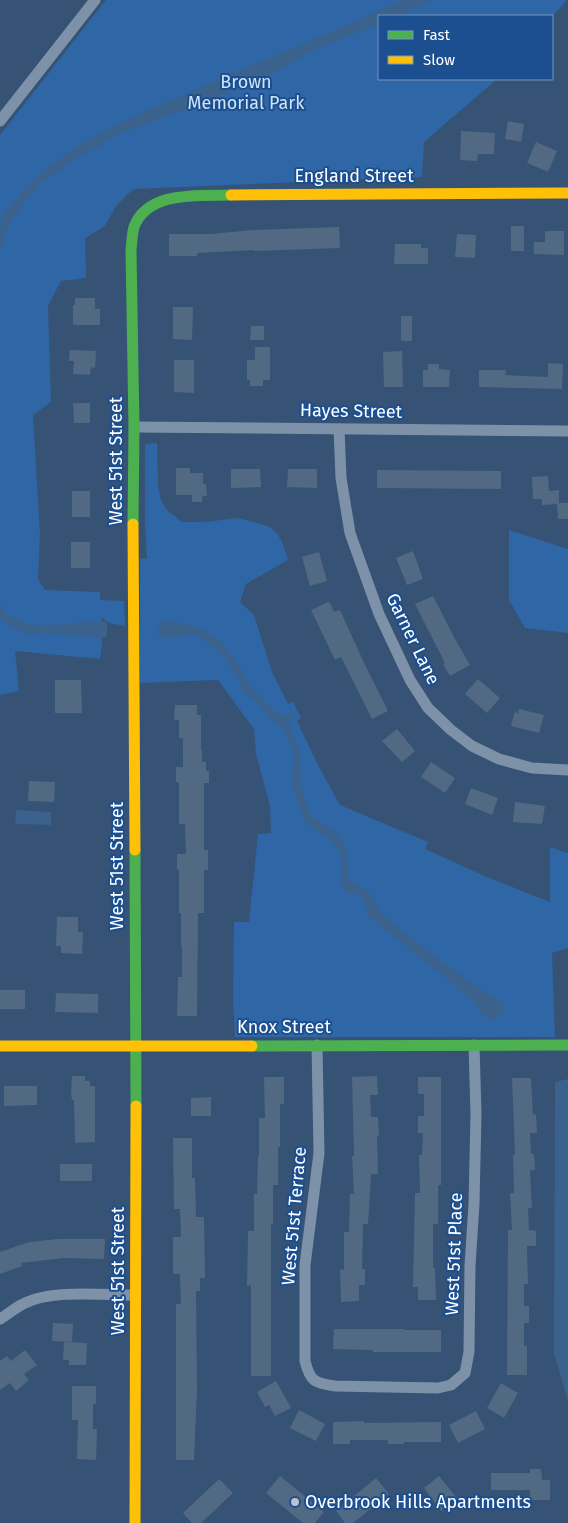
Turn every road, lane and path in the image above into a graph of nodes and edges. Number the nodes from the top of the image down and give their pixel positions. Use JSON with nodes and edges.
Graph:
{"nodes":[{"id":1,"x":95,"y":0,"type":"edge"},
{"id":2,"x":0,"y":121,"type":"edge"},
{"id":3,"x":568,"y":193,"type":"edge"},
{"id":4,"x":144,"y":212,"type":"joint"},
{"id":5,"x":134,"y":427,"type":"junction"},
{"id":6,"x":338,"y":429,"type":"junction"},
{"id":7,"x":568,"y":431,"type":"edge"},
{"id":8,"x":568,"y":770,"type":"edge"},
{"id":9,"x":317,"y":1044,"type":"junction"},
{"id":10,"x":136,"y":1045,"type":"junction"},
{"id":11,"x":474,"y":1045,"type":"junction"},
{"id":12,"x":568,"y":1045,"type":"edge"},
{"id":13,"x":0,"y":1046,"type":"edge"},
{"id":14,"x":135,"y":1295,"type":"junction"},
{"id":15,"x":0,"y":1319,"type":"edge"},
{"id":16,"x":380,"y":1387,"type":"joint"},
{"id":17,"x":135,"y":1523,"type":"edge"}],
"edges":[{"from":1,"to":2,"type":"street"},
{"from":3,"to":4,"type":"street","name":"England Street"},
{"from":4,"to":5,"type":"street","name":"West 51st Street"},
{"from":5,"to":6,"type":"street","name":"Hayes Street"},
{"from":5,"to":10,"type":"street","name":"West 51st Street"},
{"from":6,"to":7,"type":"street","name":"Hayes Street"},
{"from":6,"to":8,"type":"street","name":"Garner Lane"},
{"from":9,"to":10,"type":"street","name":"Knox Street"},
{"from":9,"to":11,"type":"street","name":"Knox Street"},
{"from":9,"to":16,"type":"street","name":"West 51st Terrace"},
{"from":10,"to":13,"type":"street","name":"Knox Street"},
{"from":10,"to":14,"type":"street","name":"West 51st Street"},
{"from":11,"to":12,"type":"street","name":"Knox Street"},
{"from":11,"to":16,"type":"street","name":"West 51st Place"},
{"from":14,"to":15,"type":"street"},
{"from":14,"to":17,"type":"street","name":"West 51st Street"}]}
